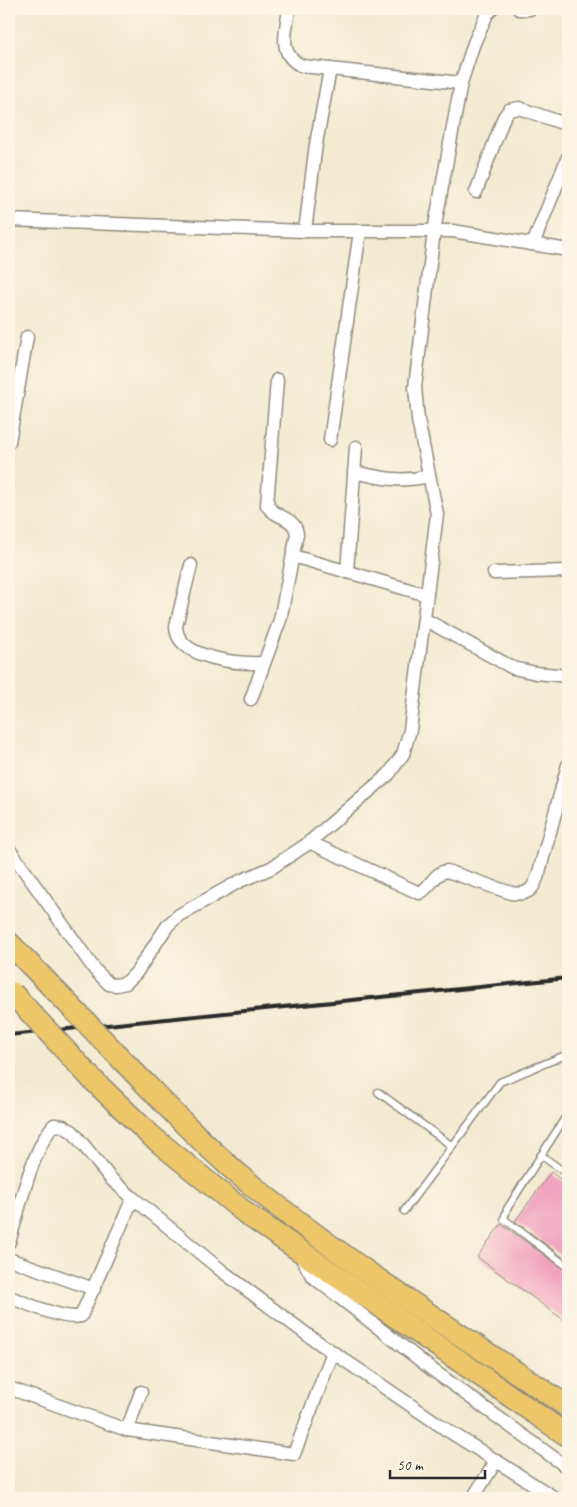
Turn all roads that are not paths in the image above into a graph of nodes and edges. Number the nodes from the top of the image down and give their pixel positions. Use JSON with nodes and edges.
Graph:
{"nodes":[{"id":1,"x":289,"y":9,"type":"edge"},
{"id":2,"x":492,"y":9,"type":"edge"},
{"id":3,"x":519,"y":9,"type":"edge"},
{"id":4,"x":530,"y":9,"type":"edge"},
{"id":5,"x":330,"y":69,"type":"junction"},
{"id":6,"x":461,"y":83,"type":"junction"},
{"id":7,"x":568,"y":126,"type":"edge"},
{"id":8,"x":568,"y":157,"type":"edge"},
{"id":9,"x":476,"y":192,"type":"dead end"},
{"id":10,"x":9,"y":220,"type":"edge"},
{"id":11,"x":305,"y":231,"type":"junction"},
{"id":12,"x":360,"y":231,"type":"junction"},
{"id":13,"x":434,"y":231,"type":"junction"},
{"id":14,"x":533,"y":244,"type":"junction"},
{"id":15,"x":568,"y":250,"type":"edge"},
{"id":16,"x":27,"y":337,"type":"dead end"},
{"id":17,"x":277,"y":380,"type":"dead end"},
{"id":18,"x":330,"y":440,"type":"dead end"},
{"id":19,"x":9,"y":442,"type":"edge"},
{"id":20,"x":356,"y":447,"type":"dead end"},
{"id":21,"x":354,"y":472,"type":"junction"},
{"id":22,"x":429,"y":476,"type":"junction"},
{"id":23,"x":294,"y":556,"type":"junction"},
{"id":24,"x":190,"y":565,"type":"dead end"},
{"id":25,"x":568,"y":571,"type":"edge"},
{"id":26,"x":347,"y":572,"type":"junction"},
{"id":27,"x":494,"y":573,"type":"dead end"},
{"id":28,"x":427,"y":595,"type":"junction"},
{"id":29,"x":424,"y":619,"type":"junction"},
{"id":30,"x":264,"y":663,"type":"junction"},
{"id":31,"x":568,"y":676,"type":"edge"},
{"id":32,"x":251,"y":699,"type":"dead end"},
{"id":33,"x":568,"y":765,"type":"edge"},
{"id":34,"x":309,"y":842,"type":"junction"},
{"id":35,"x":9,"y":850,"type":"edge"},
{"id":36,"x":9,"y":943,"type":"edge"},
{"id":37,"x":10,"y":991,"type":"edge"},
{"id":38,"x":568,"y":1054,"type":"edge"},
{"id":39,"x":378,"y":1092,"type":"dead end"},
{"id":40,"x":568,"y":1113,"type":"edge"},
{"id":41,"x":452,"y":1146,"type":"junction"},
{"id":42,"x":541,"y":1155,"type":"junction"},
{"id":43,"x":568,"y":1174,"type":"edge"},
{"id":44,"x":133,"y":1198,"type":"junction"},
{"id":45,"x":404,"y":1211,"type":"dead end"},
{"id":46,"x":9,"y":1242,"type":"edge"},
{"id":47,"x":298,"y":1251,"type":"junction"},
{"id":48,"x":9,"y":1259,"type":"edge"},
{"id":49,"x":568,"y":1267,"type":"edge"},
{"id":50,"x":94,"y":1289,"type":"junction"},
{"id":51,"x":9,"y":1297,"type":"edge"},
{"id":52,"x":333,"y":1352,"type":"junction"},
{"id":53,"x":9,"y":1388,"type":"edge"},
{"id":54,"x":142,"y":1392,"type":"dead end"},
{"id":55,"x":568,"y":1407,"type":"edge"},
{"id":56,"x":127,"y":1430,"type":"junction"},
{"id":57,"x":568,"y":1436,"type":"edge"},
{"id":58,"x":496,"y":1461,"type":"junction"},
{"id":59,"x":568,"y":1468,"type":"edge"},
{"id":60,"x":473,"y":1498,"type":"edge"},
{"id":61,"x":555,"y":1498,"type":"edge"}],
"edges":[{"from":1,"to":5,"type":"street"},
{"from":2,"to":6,"type":"street"},
{"from":3,"to":4,"type":"street"},
{"from":5,"to":6,"type":"street"},
{"from":5,"to":11,"type":"street"},
{"from":6,"to":13,"type":"street"},
{"from":7,"to":9,"type":"street"},
{"from":8,"to":14,"type":"street"},
{"from":10,"to":11,"type":"street"},
{"from":11,"to":12,"type":"street"},
{"from":12,"to":13,"type":"street"},
{"from":12,"to":18,"type":"street"},
{"from":13,"to":14,"type":"street"},
{"from":13,"to":22,"type":"street"},
{"from":14,"to":15,"type":"street"},
{"from":16,"to":19,"type":"street"},
{"from":17,"to":23,"type":"street"},
{"from":20,"to":21,"type":"street"},
{"from":21,"to":22,"type":"street"},
{"from":21,"to":26,"type":"street"},
{"from":22,"to":28,"type":"street"},
{"from":23,"to":26,"type":"street"},
{"from":23,"to":30,"type":"street"},
{"from":24,"to":30,"type":"street"},
{"from":25,"to":27,"type":"street"},
{"from":26,"to":28,"type":"street"},
{"from":28,"to":29,"type":"street"},
{"from":29,"to":31,"type":"street"},
{"from":29,"to":34,"type":"street"},
{"from":30,"to":32,"type":"street"},
{"from":33,"to":34,"type":"street"},
{"from":34,"to":35,"type":"street"},
{"from":36,"to":55,"type":"highway","bridge":true},
{"from":37,"to":47,"type":"highway","bridge":true},
{"from":38,"to":41,"type":"lane"},
{"from":39,"to":41,"type":"lane"},
{"from":40,"to":42,"type":"lane"},
{"from":41,"to":45,"type":"lane"},
{"from":42,"to":43,"type":"lane"},
{"from":42,"to":49,"type":"lane"},
{"from":44,"to":46,"type":"street"},
{"from":44,"to":50,"type":"street"},
{"from":44,"to":52,"type":"street"},
{"from":47,"to":57,"type":"highway"},
{"from":47,"to":59,"type":"street"},
{"from":48,"to":50,"type":"street"},
{"from":50,"to":51,"type":"street"},
{"from":52,"to":56,"type":"street"},
{"from":52,"to":58,"type":"street"},
{"from":53,"to":56,"type":"street"},
{"from":54,"to":56,"type":"street"},
{"from":58,"to":60,"type":"street"},
{"from":58,"to":61,"type":"street"}]}
